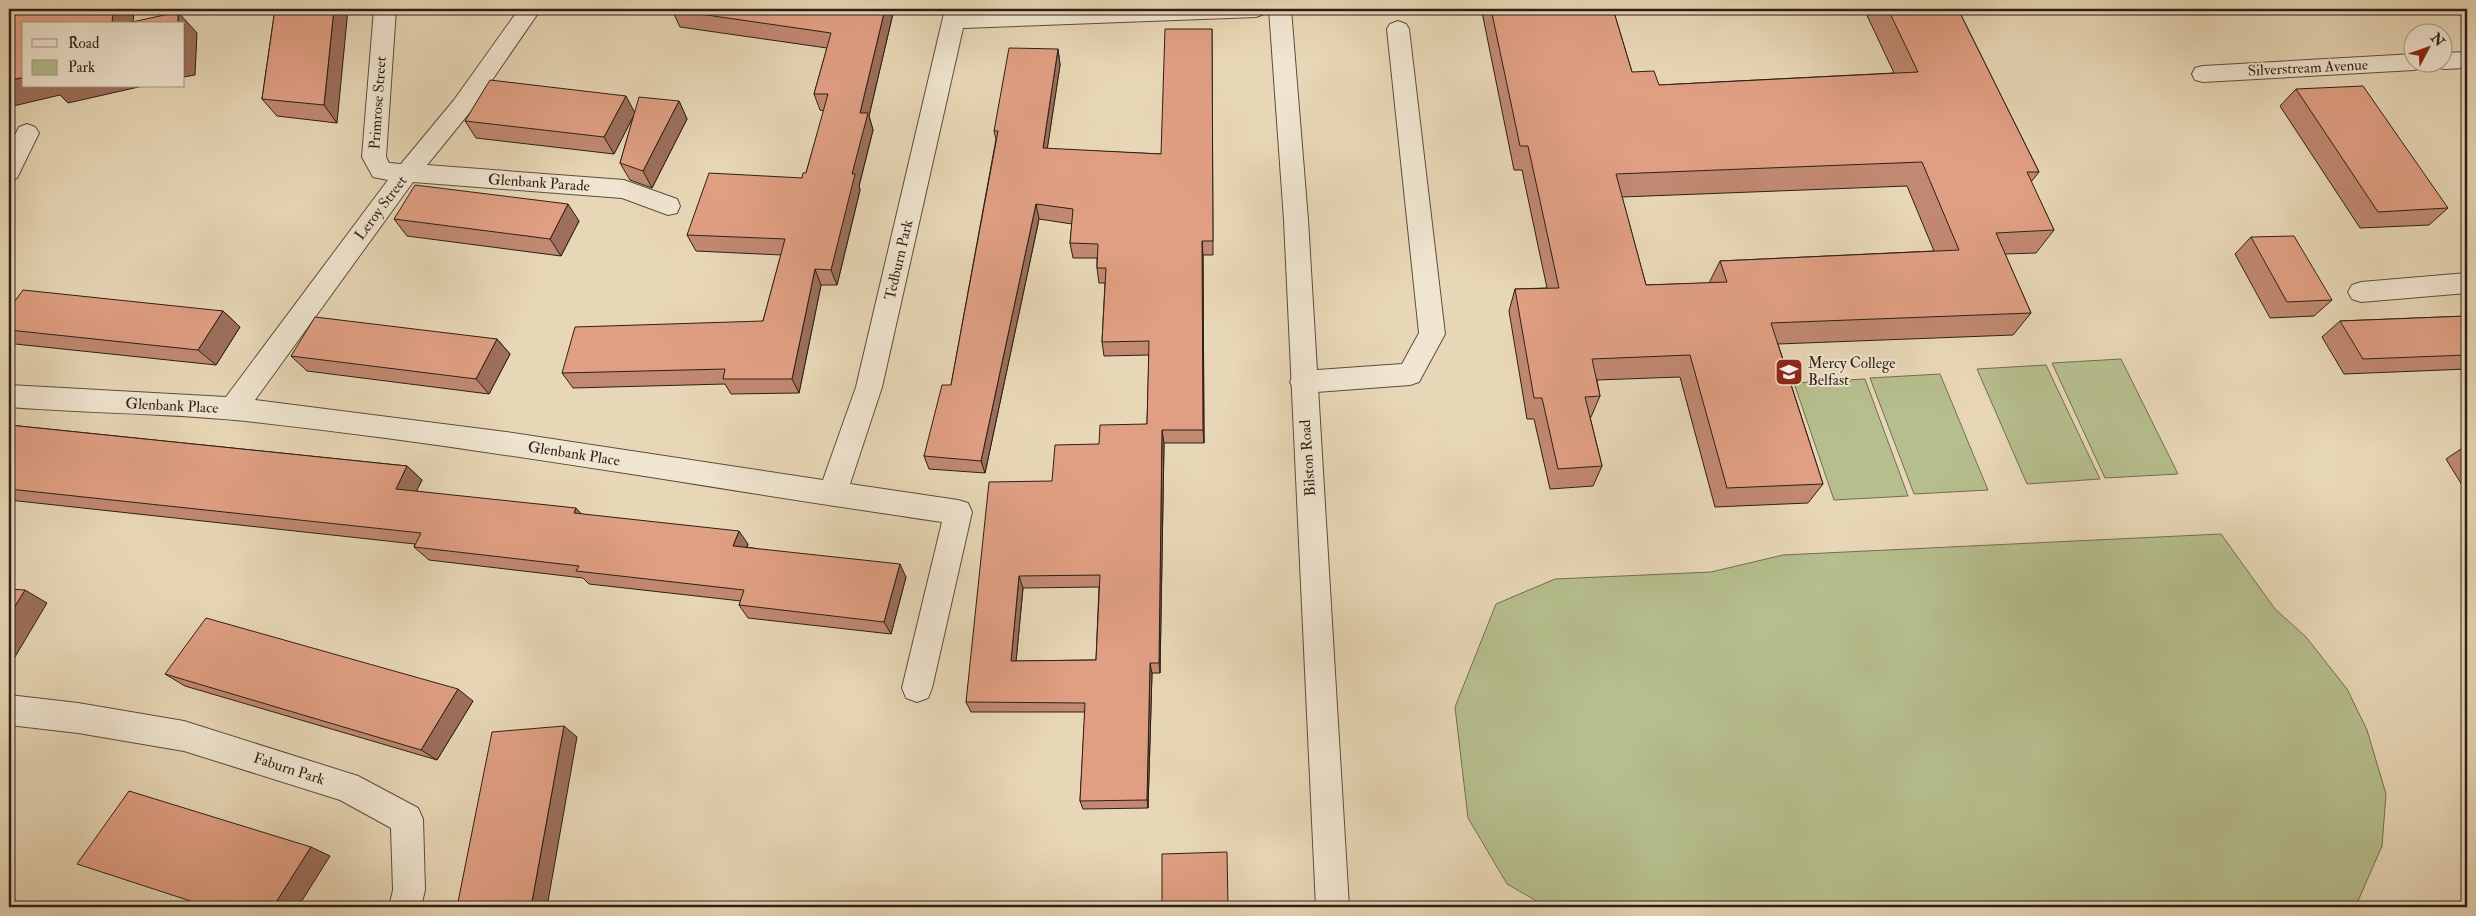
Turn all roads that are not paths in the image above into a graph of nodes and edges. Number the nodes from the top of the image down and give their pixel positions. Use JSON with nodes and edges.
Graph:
{"nodes":[{"id":1,"x":385,"y":9,"type":"edge"},
{"id":2,"x":530,"y":9,"type":"edge"},
{"id":3,"x":1256,"y":9,"type":"edge"},
{"id":4,"x":1280,"y":9,"type":"edge"},
{"id":5,"x":956,"y":15,"type":"edge"},
{"id":6,"x":1398,"y":29,"type":"dead end"},
{"id":7,"x":2467,"y":60,"type":"edge"},
{"id":8,"x":2454,"y":61,"type":"edge"},
{"id":9,"x":2404,"y":63,"type":"edge"},
{"id":10,"x":2203,"y":74,"type":"dead end"},
{"id":11,"x":28,"y":133,"type":"dead end"},
{"id":12,"x":9,"y":172,"type":"edge"},
{"id":13,"x":406,"y":174,"type":"junction"},
{"id":14,"x":668,"y":206,"type":"dead end"},
{"id":15,"x":2467,"y":283,"type":"edge"},
{"id":16,"x":2361,"y":292,"type":"dead end"},
{"id":17,"x":1303,"y":382,"type":"junction"},
{"id":18,"x":9,"y":396,"type":"edge"},
{"id":19,"x":233,"y":409,"type":"junction"},
{"id":20,"x":832,"y":495,"type":"junction"},
{"id":21,"x":917,"y":688,"type":"dead end"},
{"id":22,"x":9,"y":710,"type":"edge"},
{"id":23,"x":405,"y":907,"type":"edge"},
{"id":24,"x":1333,"y":907,"type":"edge"}],
"edges":[{"from":1,"to":13,"type":"street","name":"Primrose Street"},
{"from":2,"to":13,"type":"street","name":"Leroy Street"},
{"from":3,"to":5,"type":"street","name":"Tedburn Park"},
{"from":4,"to":17,"type":"street","name":"Bilston Road"},
{"from":5,"to":20,"type":"street","name":"Tedburn Park"},
{"from":6,"to":17,"type":"street"},
{"from":7,"to":8,"type":"street"},
{"from":9,"to":10,"type":"street","name":"Silverstream Avenue"},
{"from":11,"to":12,"type":"street"},
{"from":13,"to":14,"type":"street","name":"Glenbank Parade"},
{"from":13,"to":19,"type":"street","name":"Leroy Street"},
{"from":15,"to":16,"type":"street"},
{"from":17,"to":24,"type":"street","name":"Bilston Road"},
{"from":18,"to":19,"type":"street","name":"Glenbank Place"},
{"from":19,"to":20,"type":"street","name":"Glenbank Place"},
{"from":20,"to":21,"type":"street","name":"Glenbank Place"},
{"from":22,"to":23,"type":"street","name":"Faburn Park"}]}
